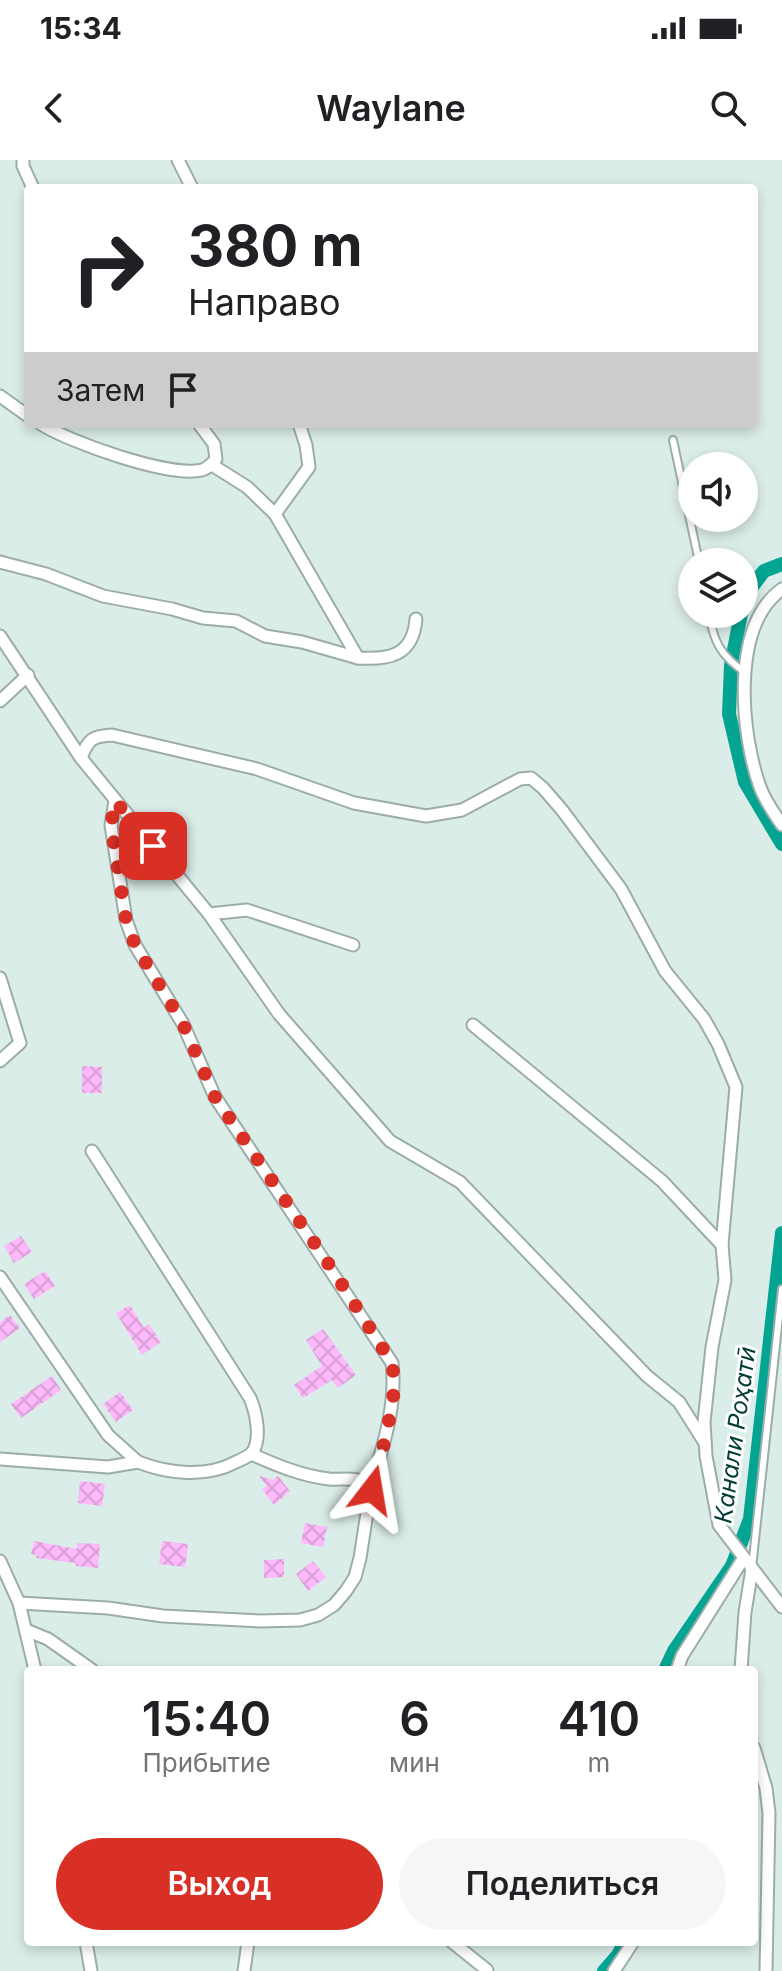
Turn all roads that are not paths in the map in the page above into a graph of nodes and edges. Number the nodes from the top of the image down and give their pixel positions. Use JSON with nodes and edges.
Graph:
{"nodes":[{"id":1,"x":23,"y":160,"type":"edge"},
{"id":2,"x":178,"y":160,"type":"edge"},
{"id":3,"x":31,"y":184,"type":"edge"},
{"id":4,"x":190,"y":184,"type":"edge"},
{"id":5,"x":0,"y":396,"type":"edge"},
{"id":6,"x":24,"y":413,"type":"edge"},
{"id":7,"x":49,"y":428,"type":"edge"},
{"id":8,"x":202,"y":428,"type":"edge"},
{"id":9,"x":300,"y":428,"type":"edge"},
{"id":10,"x":673,"y":440,"type":"dead end"},
{"id":11,"x":212,"y":465,"type":"junction"},
{"id":12,"x":275,"y":514,"type":"junction"},
{"id":13,"x":696,"y":548,"type":"edge"},
{"id":14,"x":0,"y":562,"type":"edge"},
{"id":15,"x":782,"y":589,"type":"edge"},
{"id":16,"x":416,"y":619,"type":"dead end"},
{"id":17,"x":712,"y":628,"type":"edge"},
{"id":18,"x":0,"y":636,"type":"edge"},
{"id":19,"x":358,"y":658,"type":"junction"},
{"id":20,"x":741,"y":669,"type":"junction"},
{"id":21,"x":28,"y":675,"type":"junction"},
{"id":22,"x":0,"y":701,"type":"edge"},
{"id":23,"x":81,"y":758,"type":"junction"},
{"id":24,"x":115,"y":801,"type":"junction"},
{"id":25,"x":782,"y":825,"type":"edge"},
{"id":26,"x":209,"y":914,"type":"junction"},
{"id":27,"x":353,"y":945,"type":"dead end"},
{"id":28,"x":0,"y":978,"type":"edge"},
{"id":29,"x":473,"y":1025,"type":"dead end"},
{"id":30,"x":0,"y":1061,"type":"edge"},
{"id":31,"x":92,"y":1151,"type":"dead end"},
{"id":32,"x":722,"y":1245,"type":"junction"},
{"id":33,"x":0,"y":1277,"type":"edge"},
{"id":34,"x":782,"y":1289,"type":"edge"},
{"id":35,"x":705,"y":1443,"type":"junction"},
{"id":36,"x":251,"y":1454,"type":"junction"},
{"id":37,"x":0,"y":1459,"type":"edge"},
{"id":38,"x":138,"y":1462,"type":"junction"},
{"id":39,"x":371,"y":1487,"type":"junction"},
{"id":40,"x":739,"y":1553,"type":"junction"},
{"id":41,"x":0,"y":1561,"type":"edge"},
{"id":42,"x":752,"y":1569,"type":"junction"},
{"id":43,"x":19,"y":1603,"type":"junction"},
{"id":44,"x":782,"y":1607,"type":"edge"},
{"id":45,"x":26,"y":1630,"type":"junction"},
{"id":46,"x":34,"y":1666,"type":"edge"},
{"id":47,"x":86,"y":1666,"type":"edge"},
{"id":48,"x":678,"y":1666,"type":"edge"},
{"id":49,"x":741,"y":1666,"type":"edge"},
{"id":50,"x":758,"y":1761,"type":"edge"},
{"id":51,"x":87,"y":1946,"type":"edge"},
{"id":52,"x":247,"y":1946,"type":"edge"},
{"id":53,"x":457,"y":1946,"type":"edge"},
{"id":54,"x":630,"y":1946,"type":"edge"},
{"id":55,"x":91,"y":1971,"type":"edge"},
{"id":56,"x":244,"y":1971,"type":"edge"},
{"id":57,"x":485,"y":1971,"type":"edge"},
{"id":58,"x":614,"y":1971,"type":"edge"},
{"id":59,"x":766,"y":1971,"type":"edge"}],
"edges":[{"from":1,"to":3,"type":"street"},
{"from":2,"to":4,"type":"street"},
{"from":5,"to":6,"type":"street"},
{"from":7,"to":11,"type":"street"},
{"from":8,"to":11,"type":"street"},
{"from":9,"to":12,"type":"street"},
{"from":10,"to":13,"type":"lane"},
{"from":11,"to":12,"type":"street"},
{"from":12,"to":19,"type":"street"},
{"from":14,"to":19,"type":"street"},
{"from":15,"to":20,"type":"street"},
{"from":16,"to":19,"type":"street"},
{"from":17,"to":20,"type":"lane"},
{"from":18,"to":21,"type":"street"},
{"from":20,"to":25,"type":"street"},
{"from":21,"to":22,"type":"street"},
{"from":21,"to":23,"type":"street"},
{"from":23,"to":24,"type":"street"},
{"from":23,"to":32,"type":"street"},
{"from":24,"to":26,"type":"street"},
{"from":24,"to":39,"type":"street"},
{"from":26,"to":27,"type":"street"},
{"from":26,"to":35,"type":"street"},
{"from":28,"to":30,"type":"street"},
{"from":29,"to":32,"type":"street"},
{"from":31,"to":36,"type":"street"},
{"from":32,"to":35,"type":"street"},
{"from":33,"to":38,"type":"street"},
{"from":34,"to":42,"type":"lane"},
{"from":35,"to":40,"type":"street"},
{"from":36,"to":38,"type":"street"},
{"from":36,"to":39,"type":"street"},
{"from":37,"to":38,"type":"street"},
{"from":39,"to":43,"type":"street"},
{"from":40,"to":42,"type":"street"},
{"from":40,"to":48,"type":"street"},
{"from":41,"to":43,"type":"street"},
{"from":42,"to":44,"type":"street"},
{"from":42,"to":49,"type":"street"},
{"from":43,"to":45,"type":"street"},
{"from":45,"to":46,"type":"street"},
{"from":45,"to":47,"type":"street"},
{"from":50,"to":59,"type":"street"},
{"from":51,"to":55,"type":"street"},
{"from":52,"to":56,"type":"street"},
{"from":53,"to":57,"type":"street"},
{"from":54,"to":58,"type":"street"}]}
